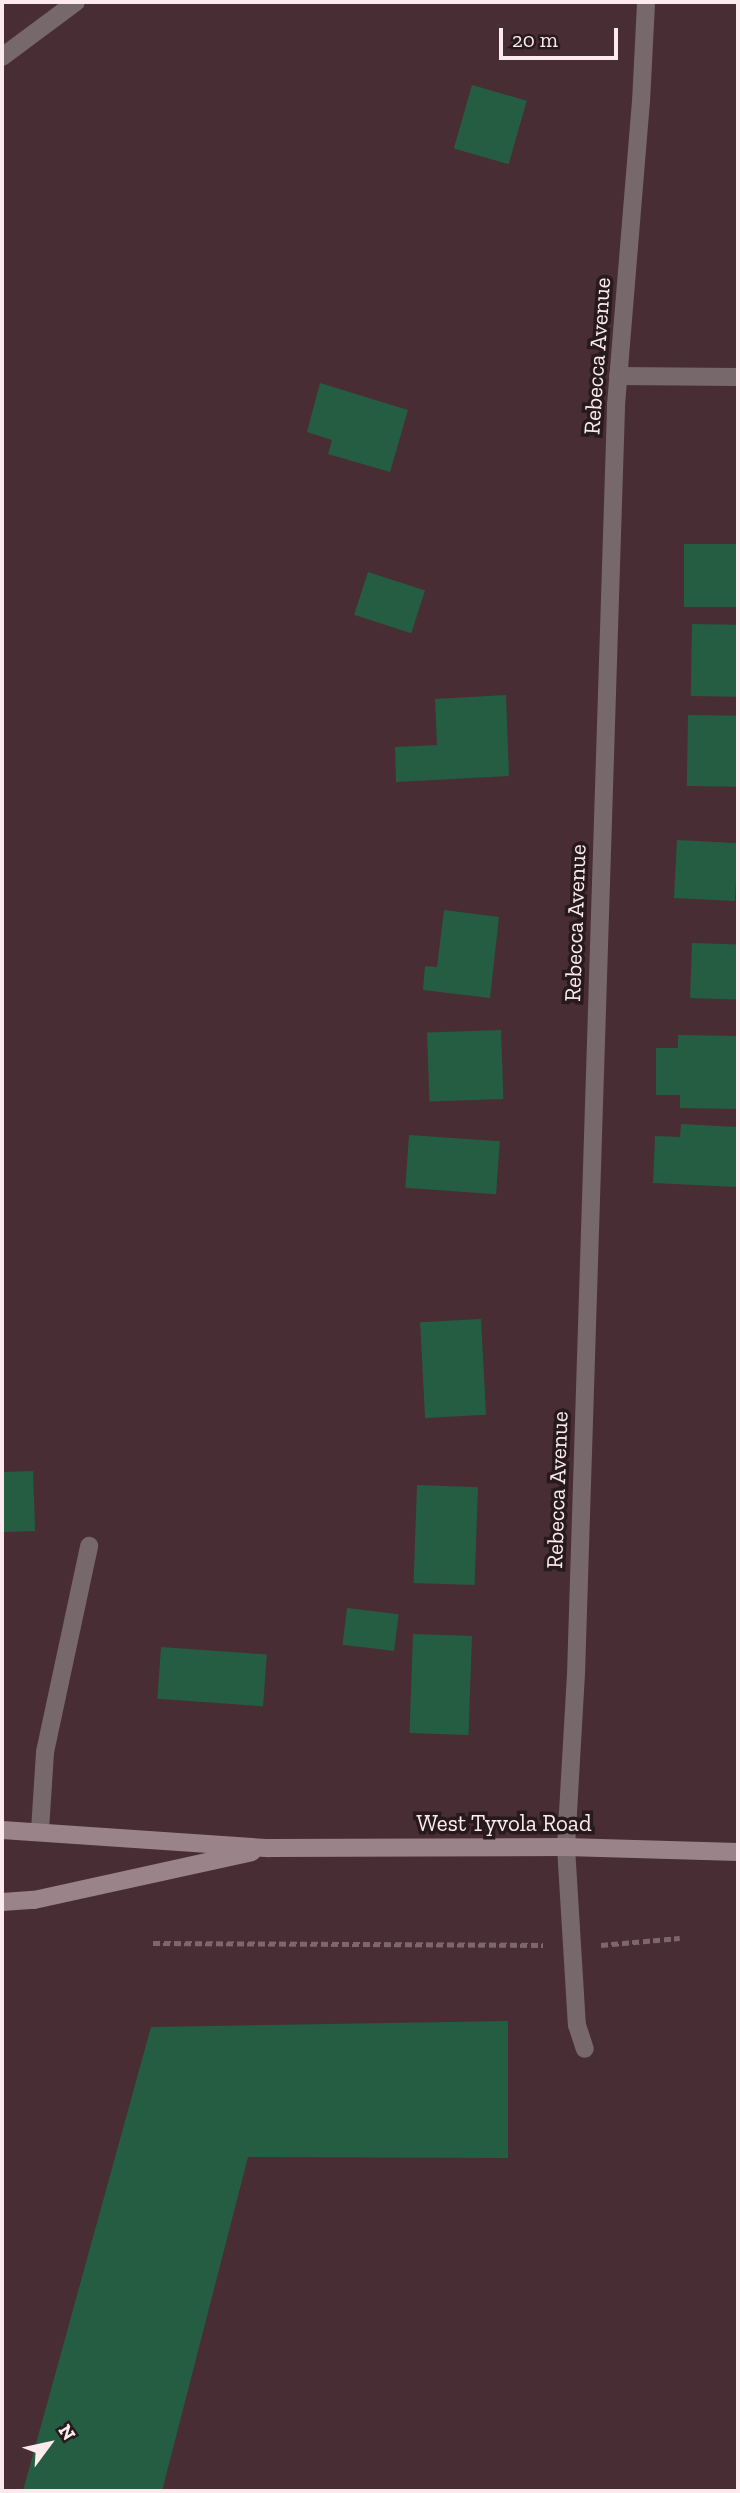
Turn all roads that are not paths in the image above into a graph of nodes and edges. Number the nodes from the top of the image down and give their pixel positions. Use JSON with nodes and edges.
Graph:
{"nodes":[{"id":1,"x":76,"y":2,"type":"edge"},
{"id":2,"x":646,"y":2,"type":"edge"},
{"id":3,"x":2,"y":57,"type":"edge"},
{"id":4,"x":618,"y":376,"type":"junction"},
{"id":5,"x":738,"y":377,"type":"edge"},
{"id":6,"x":89,"y":1546,"type":"dead end"},
{"id":7,"x":2,"y":1830,"type":"edge"},
{"id":8,"x":40,"y":1830,"type":"junction"},
{"id":9,"x":566,"y":1847,"type":"junction"},
{"id":10,"x":270,"y":1848,"type":"junction"},
{"id":11,"x":738,"y":1852,"type":"edge"},
{"id":12,"x":2,"y":1902,"type":"edge"},
{"id":13,"x":585,"y":2049,"type":"dead end"}],
"edges":[{"from":1,"to":3,"type":"street"},
{"from":2,"to":4,"type":"street","name":"Rebecca Avenue"},
{"from":4,"to":5,"type":"street"},
{"from":4,"to":9,"type":"street","name":"Rebecca Avenue"},
{"from":6,"to":8,"type":"street"},
{"from":7,"to":8,"type":"main road","name":"West Tyvola Road"},
{"from":8,"to":10,"type":"main road","name":"West Tyvola Road"},
{"from":9,"to":10,"type":"main road","name":"West Tyvola Road"},
{"from":9,"to":11,"type":"main road","name":"West Tyvola Road"},
{"from":9,"to":13,"type":"street","name":"Rebecca Avenue"},
{"from":10,"to":12,"type":"main road","name":"West Tyvola Road"}]}
